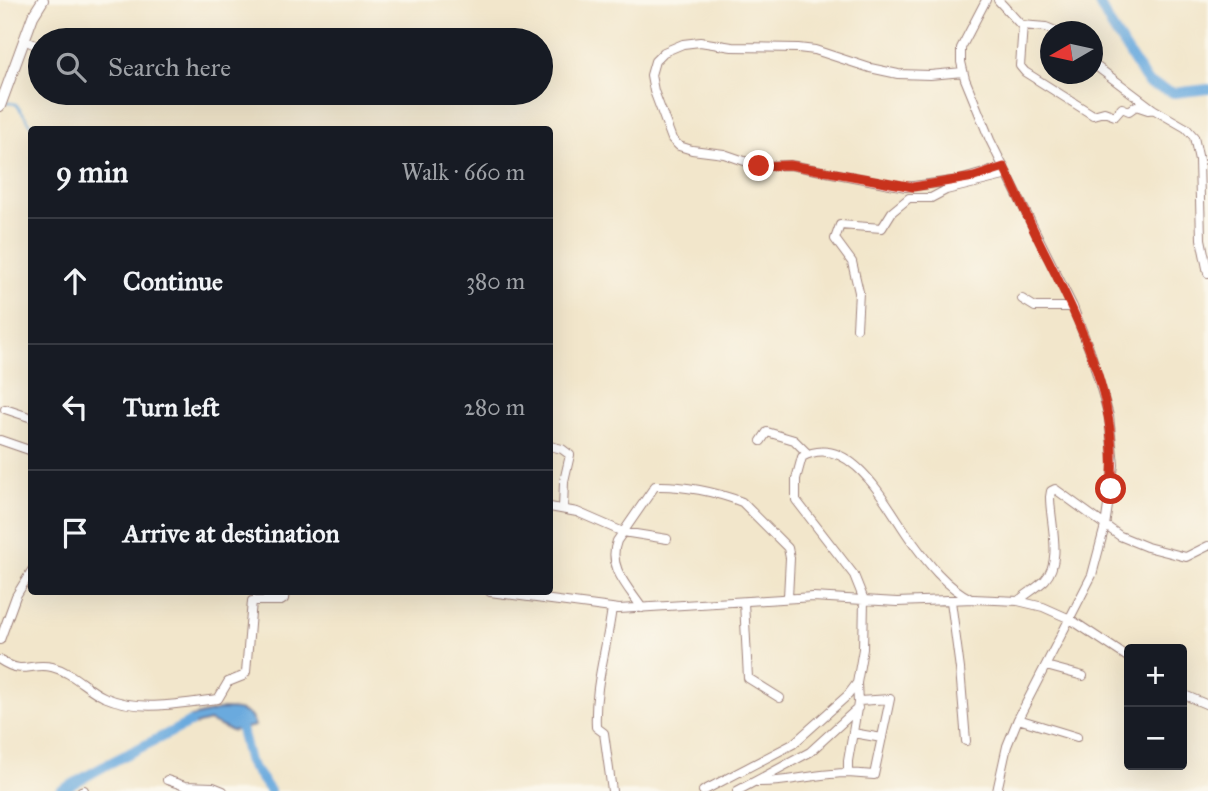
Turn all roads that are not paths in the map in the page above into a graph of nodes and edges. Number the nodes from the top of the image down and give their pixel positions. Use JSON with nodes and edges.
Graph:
{"nodes":[{"id":1,"x":43,"y":0,"type":"edge"},
{"id":2,"x":986,"y":0,"type":"edge"},
{"id":3,"x":998,"y":0,"type":"edge"},
{"id":4,"x":1023,"y":25,"type":"junction"},
{"id":5,"x":1040,"y":26,"type":"edge"},
{"id":6,"x":28,"y":28,"type":"edge"},
{"id":7,"x":28,"y":29,"type":"edge"},
{"id":8,"x":24,"y":40,"type":"junction"},
{"id":9,"x":28,"y":42,"type":"edge"},
{"id":10,"x":1103,"y":70,"type":"edge"},
{"id":11,"x":963,"y":72,"type":"junction"},
{"id":12,"x":0,"y":106,"type":"edge"},
{"id":13,"x":1153,"y":109,"type":"junction"},
{"id":14,"x":1006,"y":171,"type":"junction"},
{"id":15,"x":1208,"y":273,"type":"edge"},
{"id":16,"x":1022,"y":299,"type":"dead end"},
{"id":17,"x":1073,"y":307,"type":"junction"},
{"id":18,"x":857,"y":328,"type":"dead end"},
{"id":19,"x":5,"y":409,"type":"dead end"},
{"id":20,"x":28,"y":417,"type":"edge"},
{"id":21,"x":0,"y":440,"type":"edge"},
{"id":22,"x":761,"y":441,"type":"dead end"},
{"id":23,"x":553,"y":447,"type":"edge"},
{"id":24,"x":28,"y":448,"type":"edge"},
{"id":25,"x":808,"y":454,"type":"junction"},
{"id":26,"x":553,"y":507,"type":"edge"},
{"id":27,"x":563,"y":509,"type":"junction"},
{"id":28,"x":1105,"y":526,"type":"junction"},
{"id":29,"x":623,"y":532,"type":"junction"},
{"id":30,"x":667,"y":539,"type":"dead end"},
{"id":31,"x":1208,"y":546,"type":"edge"},
{"id":32,"x":28,"y":576,"type":"edge"},
{"id":33,"x":284,"y":595,"type":"edge"},
{"id":34,"x":513,"y":595,"type":"edge"},
{"id":35,"x":788,"y":597,"type":"junction"},
{"id":36,"x":864,"y":600,"type":"junction"},
{"id":37,"x":971,"y":600,"type":"junction"},
{"id":38,"x":951,"y":601,"type":"junction"},
{"id":39,"x":1018,"y":601,"type":"junction"},
{"id":40,"x":744,"y":603,"type":"junction"},
{"id":41,"x":612,"y":608,"type":"junction"},
{"id":42,"x":642,"y":608,"type":"junction"},
{"id":43,"x":1070,"y":620,"type":"junction"},
{"id":44,"x":0,"y":640,"type":"edge"},
{"id":45,"x":1124,"y":655,"type":"edge"},
{"id":46,"x":0,"y":660,"type":"edge"},
{"id":47,"x":1046,"y":666,"type":"junction"},
{"id":48,"x":1083,"y":676,"type":"dead end"},
{"id":49,"x":857,"y":683,"type":"junction"},
{"id":50,"x":1187,"y":696,"type":"edge"},
{"id":51,"x":780,"y":698,"type":"dead end"},
{"id":52,"x":858,"y":704,"type":"junction"},
{"id":53,"x":1208,"y":705,"type":"edge"},
{"id":54,"x":1018,"y":719,"type":"junction"},
{"id":55,"x":853,"y":733,"type":"junction"},
{"id":56,"x":1077,"y":737,"type":"dead end"},
{"id":57,"x":882,"y":738,"type":"junction"},
{"id":58,"x":966,"y":741,"type":"dead end"},
{"id":59,"x":848,"y":773,"type":"junction"},
{"id":60,"x":167,"y":780,"type":"dead end"},
{"id":61,"x":757,"y":782,"type":"junction"},
{"id":62,"x":223,"y":791,"type":"edge"},
{"id":63,"x":612,"y":791,"type":"edge"},
{"id":64,"x":702,"y":791,"type":"edge"},
{"id":65,"x":737,"y":791,"type":"edge"},
{"id":66,"x":997,"y":791,"type":"edge"}],
"edges":[{"from":1,"to":6,"type":"main road"},
{"from":2,"to":11,"type":"street"},
{"from":3,"to":4,"type":"street"},
{"from":4,"to":5,"type":"street"},
{"from":4,"to":13,"type":"street"},
{"from":7,"to":8,"type":"main road"},
{"from":8,"to":9,"type":"street"},
{"from":8,"to":12,"type":"main road"},
{"from":10,"to":13,"type":"street"},
{"from":11,"to":14,"type":"street"},
{"from":11,"to":14,"type":"street"},
{"from":13,"to":15,"type":"street"},
{"from":14,"to":17,"type":"street"},
{"from":14,"to":18,"type":"street"},
{"from":16,"to":17,"type":"street"},
{"from":17,"to":28,"type":"street"},
{"from":19,"to":20,"type":"street"},
{"from":21,"to":24,"type":"street"},
{"from":22,"to":25,"type":"street"},
{"from":23,"to":27,"type":"street"},
{"from":25,"to":36,"type":"street"},
{"from":25,"to":37,"type":"street"},
{"from":26,"to":27,"type":"street"},
{"from":27,"to":29,"type":"street"},
{"from":28,"to":31,"type":"street"},
{"from":28,"to":39,"type":"street"},
{"from":28,"to":43,"type":"street"},
{"from":29,"to":30,"type":"street"},
{"from":29,"to":35,"type":"street"},
{"from":29,"to":42,"type":"street"},
{"from":32,"to":44,"type":"street"},
{"from":33,"to":46,"type":"street"},
{"from":34,"to":41,"type":"street"},
{"from":35,"to":36,"type":"street"},
{"from":35,"to":40,"type":"street"},
{"from":36,"to":38,"type":"street"},
{"from":36,"to":49,"type":"street"},
{"from":37,"to":38,"type":"street"},
{"from":37,"to":39,"type":"street"},
{"from":38,"to":58,"type":"street"},
{"from":39,"to":43,"type":"street"},
{"from":40,"to":42,"type":"street"},
{"from":40,"to":51,"type":"street"},
{"from":41,"to":42,"type":"street"},
{"from":41,"to":63,"type":"street"},
{"from":43,"to":45,"type":"street"},
{"from":43,"to":47,"type":"street"},
{"from":47,"to":48,"type":"street"},
{"from":47,"to":54,"type":"street"},
{"from":49,"to":52,"type":"street"},
{"from":49,"to":64,"type":"street"},
{"from":50,"to":53,"type":"street"},
{"from":52,"to":55,"type":"street"},
{"from":52,"to":57,"type":"street"},
{"from":52,"to":61,"type":"street"},
{"from":54,"to":56,"type":"street"},
{"from":54,"to":66,"type":"street"},
{"from":55,"to":57,"type":"street"},
{"from":55,"to":59,"type":"street"},
{"from":57,"to":59,"type":"street"},
{"from":59,"to":61,"type":"street"},
{"from":60,"to":62,"type":"street"},
{"from":61,"to":65,"type":"street"}]}
